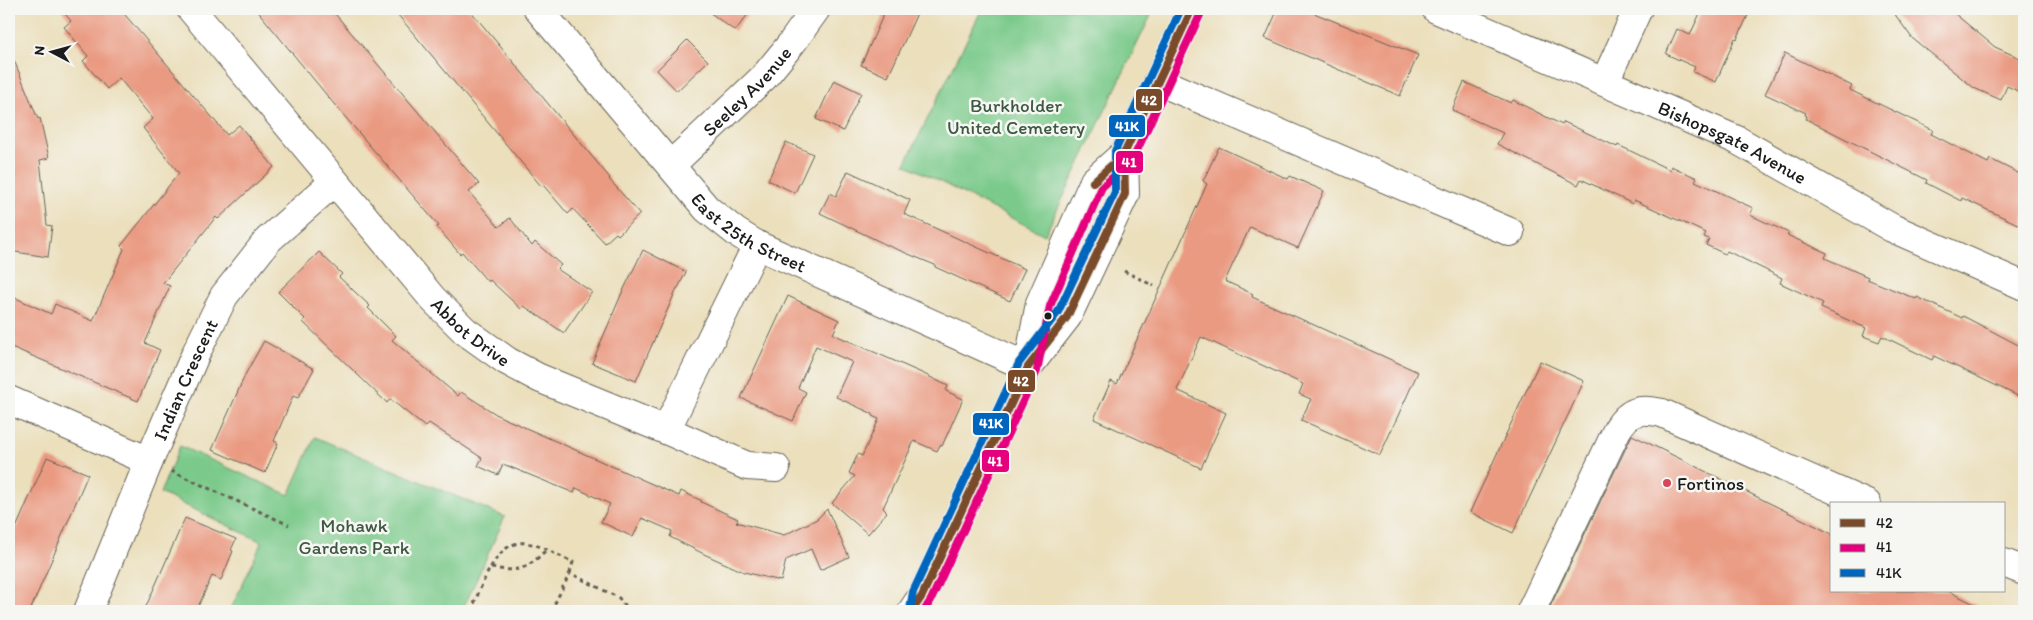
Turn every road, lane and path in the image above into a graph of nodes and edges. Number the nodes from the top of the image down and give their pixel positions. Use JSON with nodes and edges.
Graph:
{"nodes":[{"id":1,"x":191,"y":9,"type":"edge"},
{"id":2,"x":538,"y":9,"type":"edge"},
{"id":3,"x":816,"y":9,"type":"edge"},
{"id":4,"x":1192,"y":9,"type":"edge"},
{"id":5,"x":1436,"y":9,"type":"edge"},
{"id":6,"x":1638,"y":9,"type":"edge"},
{"id":7,"x":1158,"y":81,"type":"junction"},
{"id":8,"x":1605,"y":81,"type":"junction"},
{"id":9,"x":671,"y":165,"type":"junction"},
{"id":10,"x":334,"y":182,"type":"junction"},
{"id":11,"x":1510,"y":232,"type":"dead end"},
{"id":12,"x":757,"y":245,"type":"junction"},
{"id":13,"x":1124,"y":271,"type":"dead end"},
{"id":14,"x":1154,"y":286,"type":"dead end"},
{"id":15,"x":2024,"y":286,"type":"edge"},
{"id":16,"x":1028,"y":367,"type":"junction"},
{"id":17,"x":9,"y":400,"type":"edge"},
{"id":18,"x":666,"y":430,"type":"junction"},
{"id":19,"x":149,"y":461,"type":"junction"},
{"id":20,"x":776,"y":468,"type":"dead end"},
{"id":21,"x":1862,"y":502,"type":"edge"},
{"id":22,"x":289,"y":525,"type":"dead end"},
{"id":23,"x":546,"y":550,"type":"junction"},
{"id":24,"x":2006,"y":564,"type":"edge"},
{"id":25,"x":491,"y":568,"type":"junction"},
{"id":26,"x":2024,"y":571,"type":"edge"},
{"id":27,"x":570,"y":573,"type":"junction"},
{"id":28,"x":918,"y":606,"type":"edge"},
{"id":29,"x":88,"y":611,"type":"edge"},
{"id":30,"x":472,"y":611,"type":"edge"},
{"id":31,"x":551,"y":611,"type":"edge"},
{"id":32,"x":640,"y":611,"type":"edge"},
{"id":33,"x":1531,"y":611,"type":"edge"}],
"edges":[{"from":1,"to":10,"type":"street","name":"Abbot Drive"},
{"from":2,"to":9,"type":"street","name":"East 25th Street"},
{"from":3,"to":9,"type":"street","name":"Seeley Avenue"},
{"from":4,"to":7,"type":"street"},
{"from":5,"to":8,"type":"street","name":"Bishopsgate Avenue"},
{"from":6,"to":8,"type":"street"},
{"from":7,"to":11,"type":"street"},
{"from":7,"to":16,"type":"street"},
{"from":8,"to":15,"type":"street","name":"Bishopsgate Avenue"},
{"from":9,"to":12,"type":"street","name":"East 25th Street"},
{"from":10,"to":18,"type":"street","name":"Abbot Drive"},
{"from":10,"to":19,"type":"street","name":"Indian Crescent"},
{"from":12,"to":16,"type":"street","name":"East 25th Street"},
{"from":12,"to":18,"type":"street"},
{"from":13,"to":14,"type":"path"},
{"from":16,"to":28,"type":"street"},
{"from":17,"to":19,"type":"street"},
{"from":18,"to":20,"type":"street","name":"Abbot Drive"},
{"from":19,"to":22,"type":"path"},
{"from":19,"to":29,"type":"street","name":"Indian Crescent"},
{"from":21,"to":33,"type":"street"},
{"from":23,"to":25,"type":"path"},
{"from":23,"to":25,"type":"path"},
{"from":23,"to":27,"type":"path"},
{"from":24,"to":26,"type":"street"},
{"from":25,"to":30,"type":"path"},
{"from":27,"to":31,"type":"path"},
{"from":27,"to":32,"type":"path"}]}
